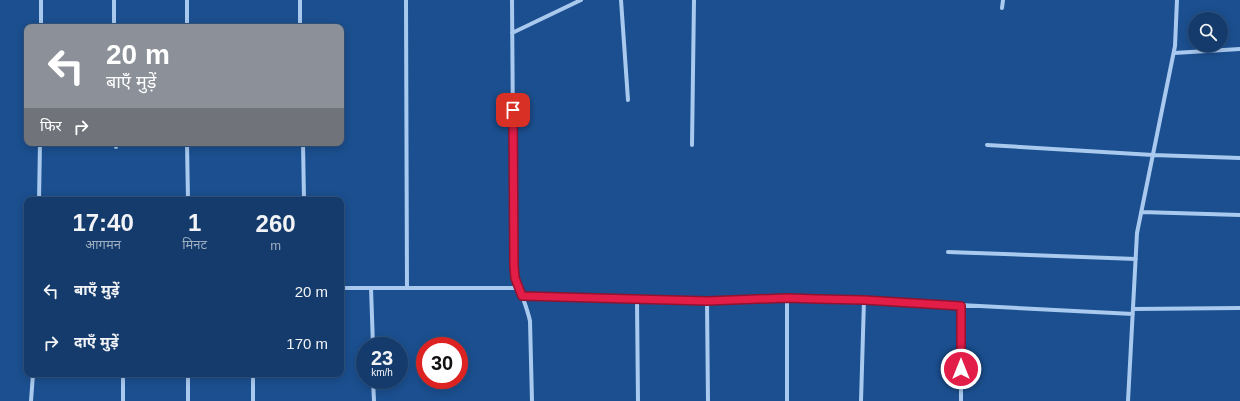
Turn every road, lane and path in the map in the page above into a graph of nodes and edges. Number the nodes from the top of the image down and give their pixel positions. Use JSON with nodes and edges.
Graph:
{"nodes":[{"id":1,"x":41,"y":0,"type":"edge"},
{"id":2,"x":114,"y":0,"type":"edge"},
{"id":3,"x":187,"y":0,"type":"edge"},
{"id":4,"x":300,"y":0,"type":"edge"},
{"id":5,"x":406,"y":0,"type":"edge"},
{"id":6,"x":512,"y":0,"type":"edge"},
{"id":7,"x":582,"y":0,"type":"edge"},
{"id":8,"x":620,"y":0,"type":"edge"},
{"id":9,"x":694,"y":0,"type":"edge"},
{"id":10,"x":1003,"y":0,"type":"edge"},
{"id":11,"x":1178,"y":0,"type":"edge"},
{"id":12,"x":1002,"y":8,"type":"dead end"},
{"id":13,"x":41,"y":24,"type":"edge"},
{"id":14,"x":114,"y":24,"type":"edge"},
{"id":15,"x":187,"y":24,"type":"edge"},
{"id":16,"x":300,"y":24,"type":"edge"},
{"id":17,"x":512,"y":33,"type":"junction"},
{"id":18,"x":1240,"y":49,"type":"edge"},
{"id":19,"x":1174,"y":53,"type":"junction"},
{"id":20,"x":628,"y":100,"type":"dead end"},
{"id":21,"x":692,"y":145,"type":"dead end"},
{"id":22,"x":987,"y":145,"type":"dead end"},
{"id":23,"x":40,"y":146,"type":"edge"},
{"id":24,"x":187,"y":146,"type":"edge"},
{"id":25,"x":303,"y":146,"type":"edge"},
{"id":26,"x":1153,"y":155,"type":"junction"},
{"id":27,"x":1240,"y":158,"type":"edge"},
{"id":28,"x":39,"y":197,"type":"edge"},
{"id":29,"x":188,"y":197,"type":"edge"},
{"id":30,"x":304,"y":197,"type":"edge"},
{"id":31,"x":1142,"y":212,"type":"junction"},
{"id":32,"x":1240,"y":215,"type":"edge"},
{"id":33,"x":948,"y":252,"type":"dead end"},
{"id":34,"x":1136,"y":259,"type":"junction"},
{"id":35,"x":344,"y":288,"type":"edge"},
{"id":36,"x":371,"y":288,"type":"junction"},
{"id":37,"x":407,"y":288,"type":"junction"},
{"id":38,"x":519,"y":288,"type":"junction"},
{"id":39,"x":522,"y":296,"type":"junction"},
{"id":40,"x":787,"y":298,"type":"junction"},
{"id":41,"x":637,"y":300,"type":"junction"},
{"id":42,"x":864,"y":300,"type":"junction"},
{"id":43,"x":707,"y":301,"type":"junction"},
{"id":44,"x":961,"y":306,"type":"junction"},
{"id":45,"x":1240,"y":308,"type":"edge"},
{"id":46,"x":1133,"y":312,"type":"junction"},
{"id":47,"x":372,"y":337,"type":"edge"},
{"id":48,"x":33,"y":377,"type":"edge"},
{"id":49,"x":123,"y":377,"type":"edge"},
{"id":50,"x":188,"y":377,"type":"edge"},
{"id":51,"x":253,"y":377,"type":"edge"},
{"id":52,"x":373,"y":389,"type":"edge"},
{"id":53,"x":31,"y":401,"type":"edge"},
{"id":54,"x":123,"y":401,"type":"edge"},
{"id":55,"x":188,"y":401,"type":"edge"},
{"id":56,"x":253,"y":401,"type":"edge"},
{"id":57,"x":374,"y":401,"type":"edge"},
{"id":58,"x":532,"y":401,"type":"edge"},
{"id":59,"x":638,"y":401,"type":"edge"},
{"id":60,"x":708,"y":401,"type":"edge"},
{"id":61,"x":787,"y":401,"type":"edge"},
{"id":62,"x":861,"y":401,"type":"edge"},
{"id":63,"x":961,"y":401,"type":"edge"},
{"id":64,"x":1128,"y":401,"type":"edge"}],
"edges":[{"from":1,"to":13,"type":"street"},
{"from":2,"to":14,"type":"street"},
{"from":3,"to":15,"type":"street"},
{"from":4,"to":16,"type":"street"},
{"from":5,"to":37,"type":"street"},
{"from":6,"to":17,"type":"street"},
{"from":7,"to":17,"type":"street"},
{"from":8,"to":20,"type":"street"},
{"from":9,"to":21,"type":"street"},
{"from":10,"to":12,"type":"street"},
{"from":11,"to":19,"type":"street"},
{"from":17,"to":38,"type":"street"},
{"from":18,"to":19,"type":"street"},
{"from":19,"to":26,"type":"street"},
{"from":22,"to":26,"type":"street"},
{"from":23,"to":28,"type":"street"},
{"from":24,"to":29,"type":"street"},
{"from":25,"to":30,"type":"street"},
{"from":26,"to":27,"type":"street"},
{"from":26,"to":31,"type":"street"},
{"from":31,"to":32,"type":"street"},
{"from":31,"to":34,"type":"street"},
{"from":33,"to":34,"type":"street"},
{"from":34,"to":46,"type":"street"},
{"from":35,"to":36,"type":"street"},
{"from":36,"to":37,"type":"street"},
{"from":36,"to":47,"type":"street"},
{"from":37,"to":38,"type":"street"},
{"from":38,"to":39,"type":"street"},
{"from":39,"to":41,"type":"street"},
{"from":39,"to":58,"type":"street"},
{"from":40,"to":42,"type":"street"},
{"from":40,"to":43,"type":"street"},
{"from":40,"to":61,"type":"street"},
{"from":41,"to":43,"type":"street"},
{"from":41,"to":59,"type":"street"},
{"from":42,"to":44,"type":"street"},
{"from":42,"to":62,"type":"street"},
{"from":43,"to":60,"type":"street"},
{"from":44,"to":46,"type":"street"},
{"from":44,"to":63,"type":"street"},
{"from":45,"to":46,"type":"street"},
{"from":46,"to":64,"type":"street"},
{"from":48,"to":53,"type":"street"},
{"from":49,"to":54,"type":"street"},
{"from":50,"to":55,"type":"street"},
{"from":51,"to":56,"type":"street"},
{"from":52,"to":57,"type":"street"}]}
